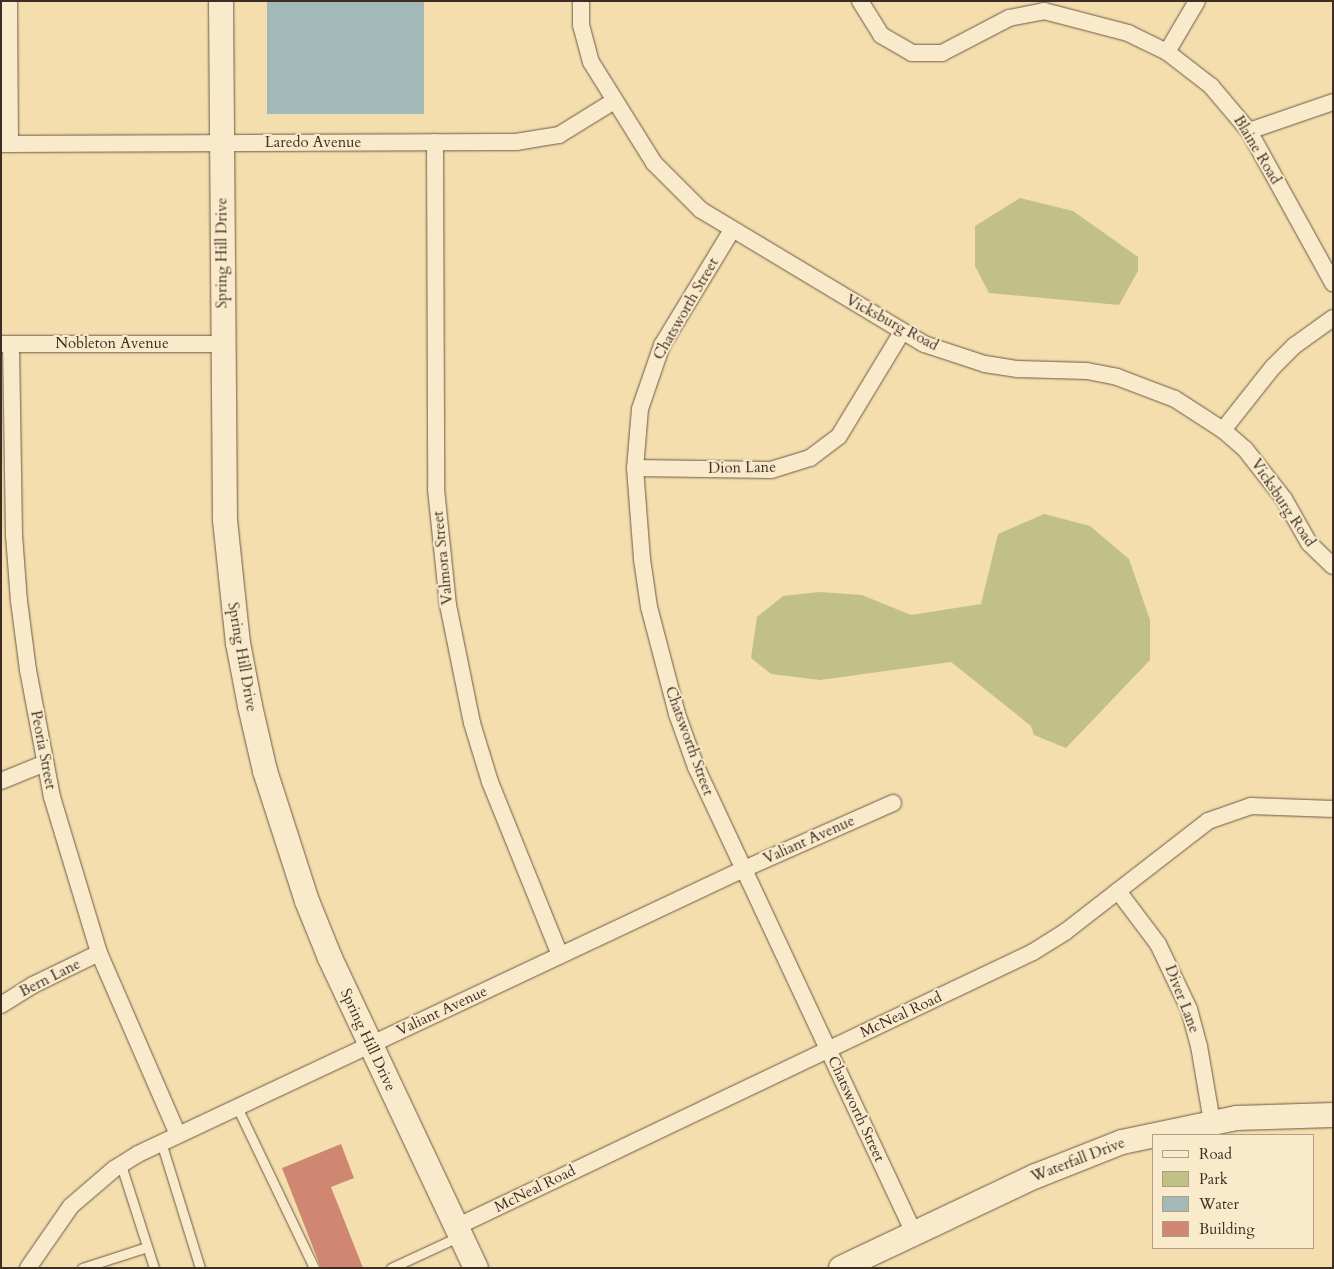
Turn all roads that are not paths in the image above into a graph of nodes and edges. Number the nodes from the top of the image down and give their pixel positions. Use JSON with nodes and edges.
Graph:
{"nodes":[{"id":1,"x":9,"y":1,"type":"edge"},
{"id":2,"x":221,"y":1,"type":"edge"},
{"id":3,"x":581,"y":1,"type":"edge"},
{"id":4,"x":860,"y":1,"type":"edge"},
{"id":5,"x":1197,"y":1,"type":"edge"},
{"id":6,"x":1167,"y":52,"type":"junction"},
{"id":7,"x":614,"y":101,"type":"junction"},
{"id":8,"x":1333,"y":102,"type":"edge"},
{"id":9,"x":1249,"y":131,"type":"junction"},
{"id":10,"x":435,"y":142,"type":"junction"},
{"id":11,"x":222,"y":143,"type":"junction"},
{"id":12,"x":5,"y":144,"type":"edge"},
{"id":13,"x":732,"y":230,"type":"junction"},
{"id":14,"x":1333,"y":284,"type":"edge"},
{"id":15,"x":1333,"y":318,"type":"edge"},
{"id":16,"x":902,"y":332,"type":"junction"},
{"id":17,"x":6,"y":344,"type":"edge"},
{"id":18,"x":222,"y":344,"type":"junction"},
{"id":19,"x":1223,"y":430,"type":"junction"},
{"id":20,"x":635,"y":468,"type":"junction"},
{"id":21,"x":1333,"y":566,"type":"edge"},
{"id":22,"x":45,"y":763,"type":"junction"},
{"id":23,"x":1,"y":781,"type":"edge"},
{"id":24,"x":893,"y":803,"type":"dead end"},
{"id":25,"x":1333,"y":809,"type":"edge"},
{"id":26,"x":744,"y":869,"type":"junction"},
{"id":27,"x":1118,"y":891,"type":"junction"},
{"id":28,"x":100,"y":953,"type":"junction"},
{"id":29,"x":560,"y":955,"type":"junction"},
{"id":30,"x":1,"y":1005,"type":"edge"},
{"id":31,"x":370,"y":1045,"type":"junction"},
{"id":32,"x":827,"y":1049,"type":"junction"},
{"id":33,"x":238,"y":1107,"type":"junction"},
{"id":34,"x":1333,"y":1115,"type":"edge"},
{"id":35,"x":1212,"y":1122,"type":"junction"},
{"id":36,"x":1158,"y":1134,"type":"edge"},
{"id":37,"x":178,"y":1135,"type":"junction"},
{"id":38,"x":1152,"y":1135,"type":"edge"},
{"id":39,"x":161,"y":1142,"type":"junction"},
{"id":40,"x":121,"y":1165,"type":"junction"},
{"id":41,"x":458,"y":1231,"type":"junction"},
{"id":42,"x":914,"y":1233,"type":"junction"},
{"id":43,"x":147,"y":1247,"type":"junction"},
{"id":44,"x":28,"y":1268,"type":"edge"},
{"id":45,"x":82,"y":1268,"type":"edge"},
{"id":46,"x":154,"y":1268,"type":"edge"},
{"id":47,"x":200,"y":1268,"type":"edge"},
{"id":48,"x":314,"y":1268,"type":"edge"},
{"id":49,"x":391,"y":1268,"type":"edge"},
{"id":50,"x":476,"y":1268,"type":"edge"},
{"id":51,"x":841,"y":1268,"type":"edge"}],
"edges":[{"from":1,"to":12,"type":"street"},
{"from":2,"to":11,"type":"main road","name":"Spring Hill Drive"},
{"from":3,"to":7,"type":"street","name":"Vicksburg Road"},
{"from":4,"to":6,"type":"street","name":"Blaine Road"},
{"from":5,"to":6,"type":"street"},
{"from":6,"to":9,"type":"street","name":"Blaine Road"},
{"from":7,"to":10,"type":"street","name":"Laredo Avenue"},
{"from":7,"to":13,"type":"street","name":"Vicksburg Road"},
{"from":8,"to":9,"type":"street"},
{"from":9,"to":14,"type":"street","name":"Blaine Road"},
{"from":10,"to":11,"type":"street","name":"Laredo Avenue"},
{"from":10,"to":29,"type":"street","name":"Valmora Street"},
{"from":11,"to":12,"type":"street","name":"Laredo Avenue"},
{"from":11,"to":18,"type":"main road","name":"Spring Hill Drive"},
{"from":13,"to":16,"type":"street","name":"Vicksburg Road"},
{"from":13,"to":20,"type":"street","name":"Chatsworth Street"},
{"from":15,"to":19,"type":"street"},
{"from":16,"to":19,"type":"street","name":"Vicksburg Road"},
{"from":16,"to":20,"type":"street","name":"Dion Lane"},
{"from":17,"to":18,"type":"street","name":"Nobleton Avenue"},
{"from":17,"to":22,"type":"street","name":"Peoria Street"},
{"from":18,"to":31,"type":"main road","name":"Spring Hill Drive"},
{"from":19,"to":21,"type":"street","name":"Vicksburg Road"},
{"from":20,"to":26,"type":"street","name":"Chatsworth Street"},
{"from":22,"to":23,"type":"street"},
{"from":22,"to":28,"type":"street","name":"Peoria Street"},
{"from":24,"to":26,"type":"street","name":"Valiant Avenue"},
{"from":25,"to":27,"type":"street","name":"McNeal Road"},
{"from":26,"to":29,"type":"street","name":"Valiant Avenue"},
{"from":26,"to":32,"type":"street","name":"Chatsworth Street"},
{"from":27,"to":32,"type":"street","name":"McNeal Road"},
{"from":27,"to":35,"type":"street","name":"Diver Lane"},
{"from":28,"to":30,"type":"street","name":"Bern Lane"},
{"from":28,"to":37,"type":"street","name":"Peoria Street"},
{"from":29,"to":31,"type":"street","name":"Valiant Avenue"},
{"from":31,"to":33,"type":"street","name":"Valiant Avenue"},
{"from":31,"to":41,"type":"main road","name":"Spring Hill Drive"},
{"from":32,"to":41,"type":"street","name":"McNeal Road"},
{"from":32,"to":42,"type":"street","name":"Chatsworth Street"},
{"from":33,"to":37,"type":"street","name":"Valiant Avenue"},
{"from":33,"to":48,"type":"lane"},
{"from":34,"to":35,"type":"main road","name":"Waterfall Drive"},
{"from":35,"to":36,"type":"main road","name":"Waterfall Drive"},
{"from":37,"to":39,"type":"street","name":"Valiant Avenue"},
{"from":38,"to":42,"type":"main road","name":"Waterfall Drive"},
{"from":39,"to":40,"type":"street","name":"Valiant Avenue"},
{"from":39,"to":47,"type":"lane"},
{"from":40,"to":43,"type":"lane"},
{"from":40,"to":44,"type":"street","name":"Valiant Avenue"},
{"from":41,"to":49,"type":"lane"},
{"from":41,"to":50,"type":"main road","name":"Spring Hill Drive"},
{"from":42,"to":51,"type":"main road","name":"Waterfall Drive"},
{"from":43,"to":45,"type":"lane"},
{"from":43,"to":46,"type":"lane"}]}
